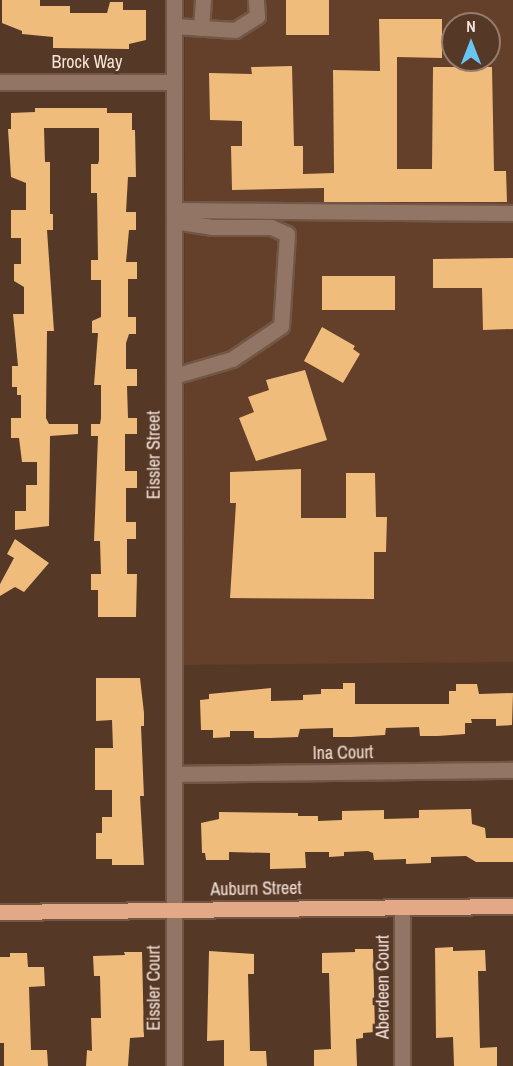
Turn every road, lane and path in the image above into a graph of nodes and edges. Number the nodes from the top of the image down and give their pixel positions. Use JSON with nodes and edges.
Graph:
{"nodes":[{"id":1,"x":174,"y":0,"type":"edge"},
{"id":2,"x":203,"y":0,"type":"edge"},
{"id":3,"x":256,"y":0,"type":"edge"},
{"id":4,"x":174,"y":26,"type":"junction"},
{"id":5,"x":201,"y":28,"type":"junction"},
{"id":6,"x":0,"y":82,"type":"edge"},
{"id":7,"x":174,"y":82,"type":"junction"},
{"id":8,"x":513,"y":213,"type":"edge"},
{"id":9,"x":174,"y":216,"type":"junction"},
{"id":10,"x":174,"y":376,"type":"junction"},
{"id":11,"x":513,"y":770,"type":"edge"},
{"id":12,"x":174,"y":774,"type":"junction"},
{"id":13,"x":513,"y":906,"type":"edge"},
{"id":14,"x":402,"y":907,"type":"junction"},
{"id":15,"x":174,"y":910,"type":"junction"},
{"id":16,"x":0,"y":912,"type":"edge"},
{"id":17,"x":174,"y":1066,"type":"edge"},
{"id":18,"x":402,"y":1066,"type":"edge"}],
"edges":[{"from":1,"to":4,"type":"street","name":"Eissler Street"},
{"from":2,"to":5,"type":"street"},
{"from":3,"to":5,"type":"street"},
{"from":4,"to":5,"type":"street"},
{"from":4,"to":7,"type":"street","name":"Eissler Street"},
{"from":6,"to":7,"type":"street","name":"Brock Way"},
{"from":7,"to":9,"type":"street","name":"Eissler Street"},
{"from":8,"to":9,"type":"street"},
{"from":9,"to":10,"type":"street","name":"Eissler Street"},
{"from":9,"to":10,"type":"street"},
{"from":10,"to":12,"type":"street","name":"Eissler Street"},
{"from":11,"to":12,"type":"street","name":"Ina Court"},
{"from":12,"to":15,"type":"street","name":"Eissler Street"},
{"from":13,"to":14,"type":"main road","name":"Auburn Street"},
{"from":14,"to":15,"type":"main road","name":"Auburn Street"},
{"from":14,"to":18,"type":"street","name":"Aberdeen Court"},
{"from":15,"to":16,"type":"main road","name":"Auburn Street"},
{"from":15,"to":17,"type":"street","name":"Eissler Court"}]}
